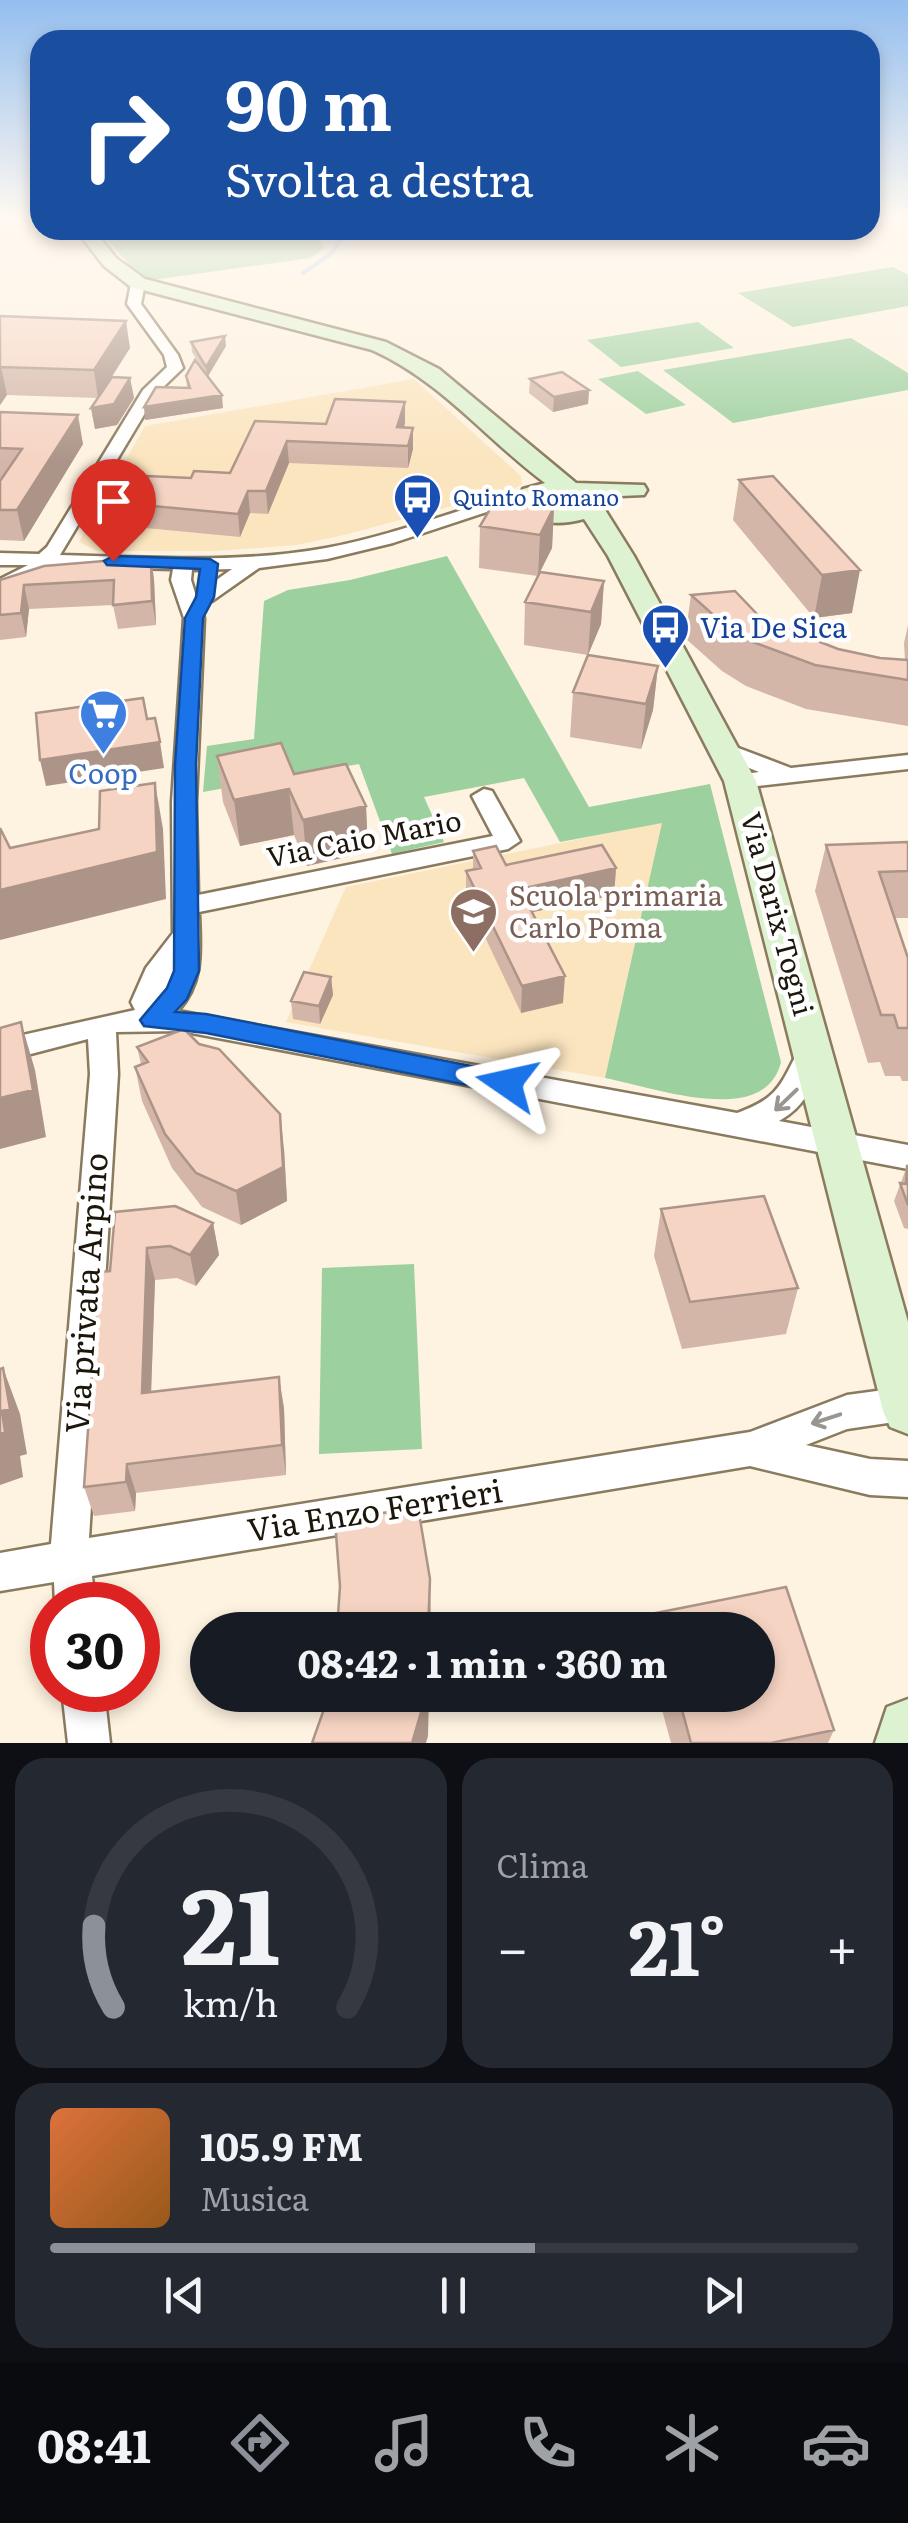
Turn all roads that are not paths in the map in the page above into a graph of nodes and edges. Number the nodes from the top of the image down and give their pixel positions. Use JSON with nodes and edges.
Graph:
{"nodes":[{"id":1,"x":147,"y":299,"type":"edge"},
{"id":2,"x":178,"y":299,"type":"edge"},
{"id":3,"x":628,"y":491,"type":"dead end"},
{"id":4,"x":538,"y":492,"type":"junction"},
{"id":5,"x":578,"y":501,"type":"junction"},
{"id":6,"x":0,"y":559,"type":"edge"},
{"id":7,"x":45,"y":560,"type":"junction"},
{"id":8,"x":255,"y":562,"type":"junction"},
{"id":9,"x":184,"y":563,"type":"junction"},
{"id":10,"x":210,"y":564,"type":"junction"},
{"id":11,"x":0,"y":585,"type":"edge"},
{"id":12,"x":205,"y":597,"type":"junction"},
{"id":13,"x":194,"y":618,"type":"junction"},
{"id":14,"x":725,"y":750,"type":"junction"},
{"id":15,"x":908,"y":762,"type":"edge"},
{"id":16,"x":793,"y":777,"type":"junction"},
{"id":17,"x":740,"y":781,"type":"junction"},
{"id":18,"x":484,"y":796,"type":"dead end"},
{"id":19,"x":751,"y":816,"type":"junction"},
{"id":20,"x":184,"y":906,"type":"junction"},
{"id":21,"x":153,"y":1020,"type":"junction"},
{"id":22,"x":101,"y":1025,"type":"junction"},
{"id":23,"x":813,"y":1047,"type":"junction"},
{"id":24,"x":0,"y":1051,"type":"edge"},
{"id":25,"x":733,"y":1127,"type":"junction"},
{"id":26,"x":838,"y":1144,"type":"junction"},
{"id":27,"x":908,"y":1158,"type":"edge"},
{"id":28,"x":907,"y":1408,"type":"edge"},
{"id":29,"x":750,"y":1449,"type":"junction"},
{"id":30,"x":908,"y":1479,"type":"edge"},
{"id":31,"x":70,"y":1560,"type":"junction"},
{"id":32,"x":0,"y":1572,"type":"edge"},
{"id":33,"x":72,"y":1582,"type":"edge"},
{"id":34,"x":86,"y":1712,"type":"edge"},
{"id":35,"x":908,"y":1728,"type":"edge"},
{"id":36,"x":88,"y":1743,"type":"edge"},
{"id":37,"x":905,"y":1743,"type":"edge"}],
"edges":[{"from":1,"to":7,"type":"street"},
{"from":2,"to":4,"type":"street"},
{"from":3,"to":5,"type":"street"},
{"from":4,"to":5,"type":"street"},
{"from":4,"to":5,"type":"street"},
{"from":4,"to":8,"type":"street"},
{"from":5,"to":14,"type":"street","name":"Via Darix Togni"},
{"from":6,"to":7,"type":"street"},
{"from":7,"to":9,"type":"street"},
{"from":7,"to":11,"type":"street"},
{"from":8,"to":10,"type":"street"},
{"from":8,"to":12,"type":"street"},
{"from":9,"to":10,"type":"street"},
{"from":9,"to":13,"type":"street"},
{"from":10,"to":12,"type":"street"},
{"from":12,"to":13,"type":"street"},
{"from":13,"to":20,"type":"street"},
{"from":14,"to":16,"type":"street"},
{"from":14,"to":17,"type":"street","name":"Via Darix Togni"},
{"from":15,"to":16,"type":"street"},
{"from":16,"to":17,"type":"street"},
{"from":16,"to":19,"type":"street"},
{"from":17,"to":19,"type":"street","name":"Via Darix Togni"},
{"from":18,"to":20,"type":"street","name":"Via Caio Mario"},
{"from":19,"to":23,"type":"street","name":"Via Darix Togni"},
{"from":20,"to":21,"type":"street"},
{"from":21,"to":22,"type":"street"},
{"from":21,"to":25,"type":"street"},
{"from":22,"to":24,"type":"street"},
{"from":22,"to":31,"type":"street","name":"Via privata Arpino"},
{"from":23,"to":25,"type":"street","name":"Via Darix Togni","one_way":true},
{"from":23,"to":26,"type":"street","name":"Via Darix Togni"},
{"from":25,"to":26,"type":"street"},
{"from":26,"to":27,"type":"street"},
{"from":26,"to":28,"type":"street","name":"Via Darix Togni"},
{"from":28,"to":29,"type":"street","name":"Via Enzo Ferrieri","one_way":true},
{"from":29,"to":30,"type":"street","name":"Via Enzo Ferrieri"},
{"from":29,"to":31,"type":"street","name":"Via Enzo Ferrieri"},
{"from":31,"to":32,"type":"street","name":"Via Enzo Ferrieri"},
{"from":31,"to":33,"type":"street","name":"Via privata Arpino"},
{"from":34,"to":36,"type":"street"},
{"from":35,"to":37,"type":"street"}]}
